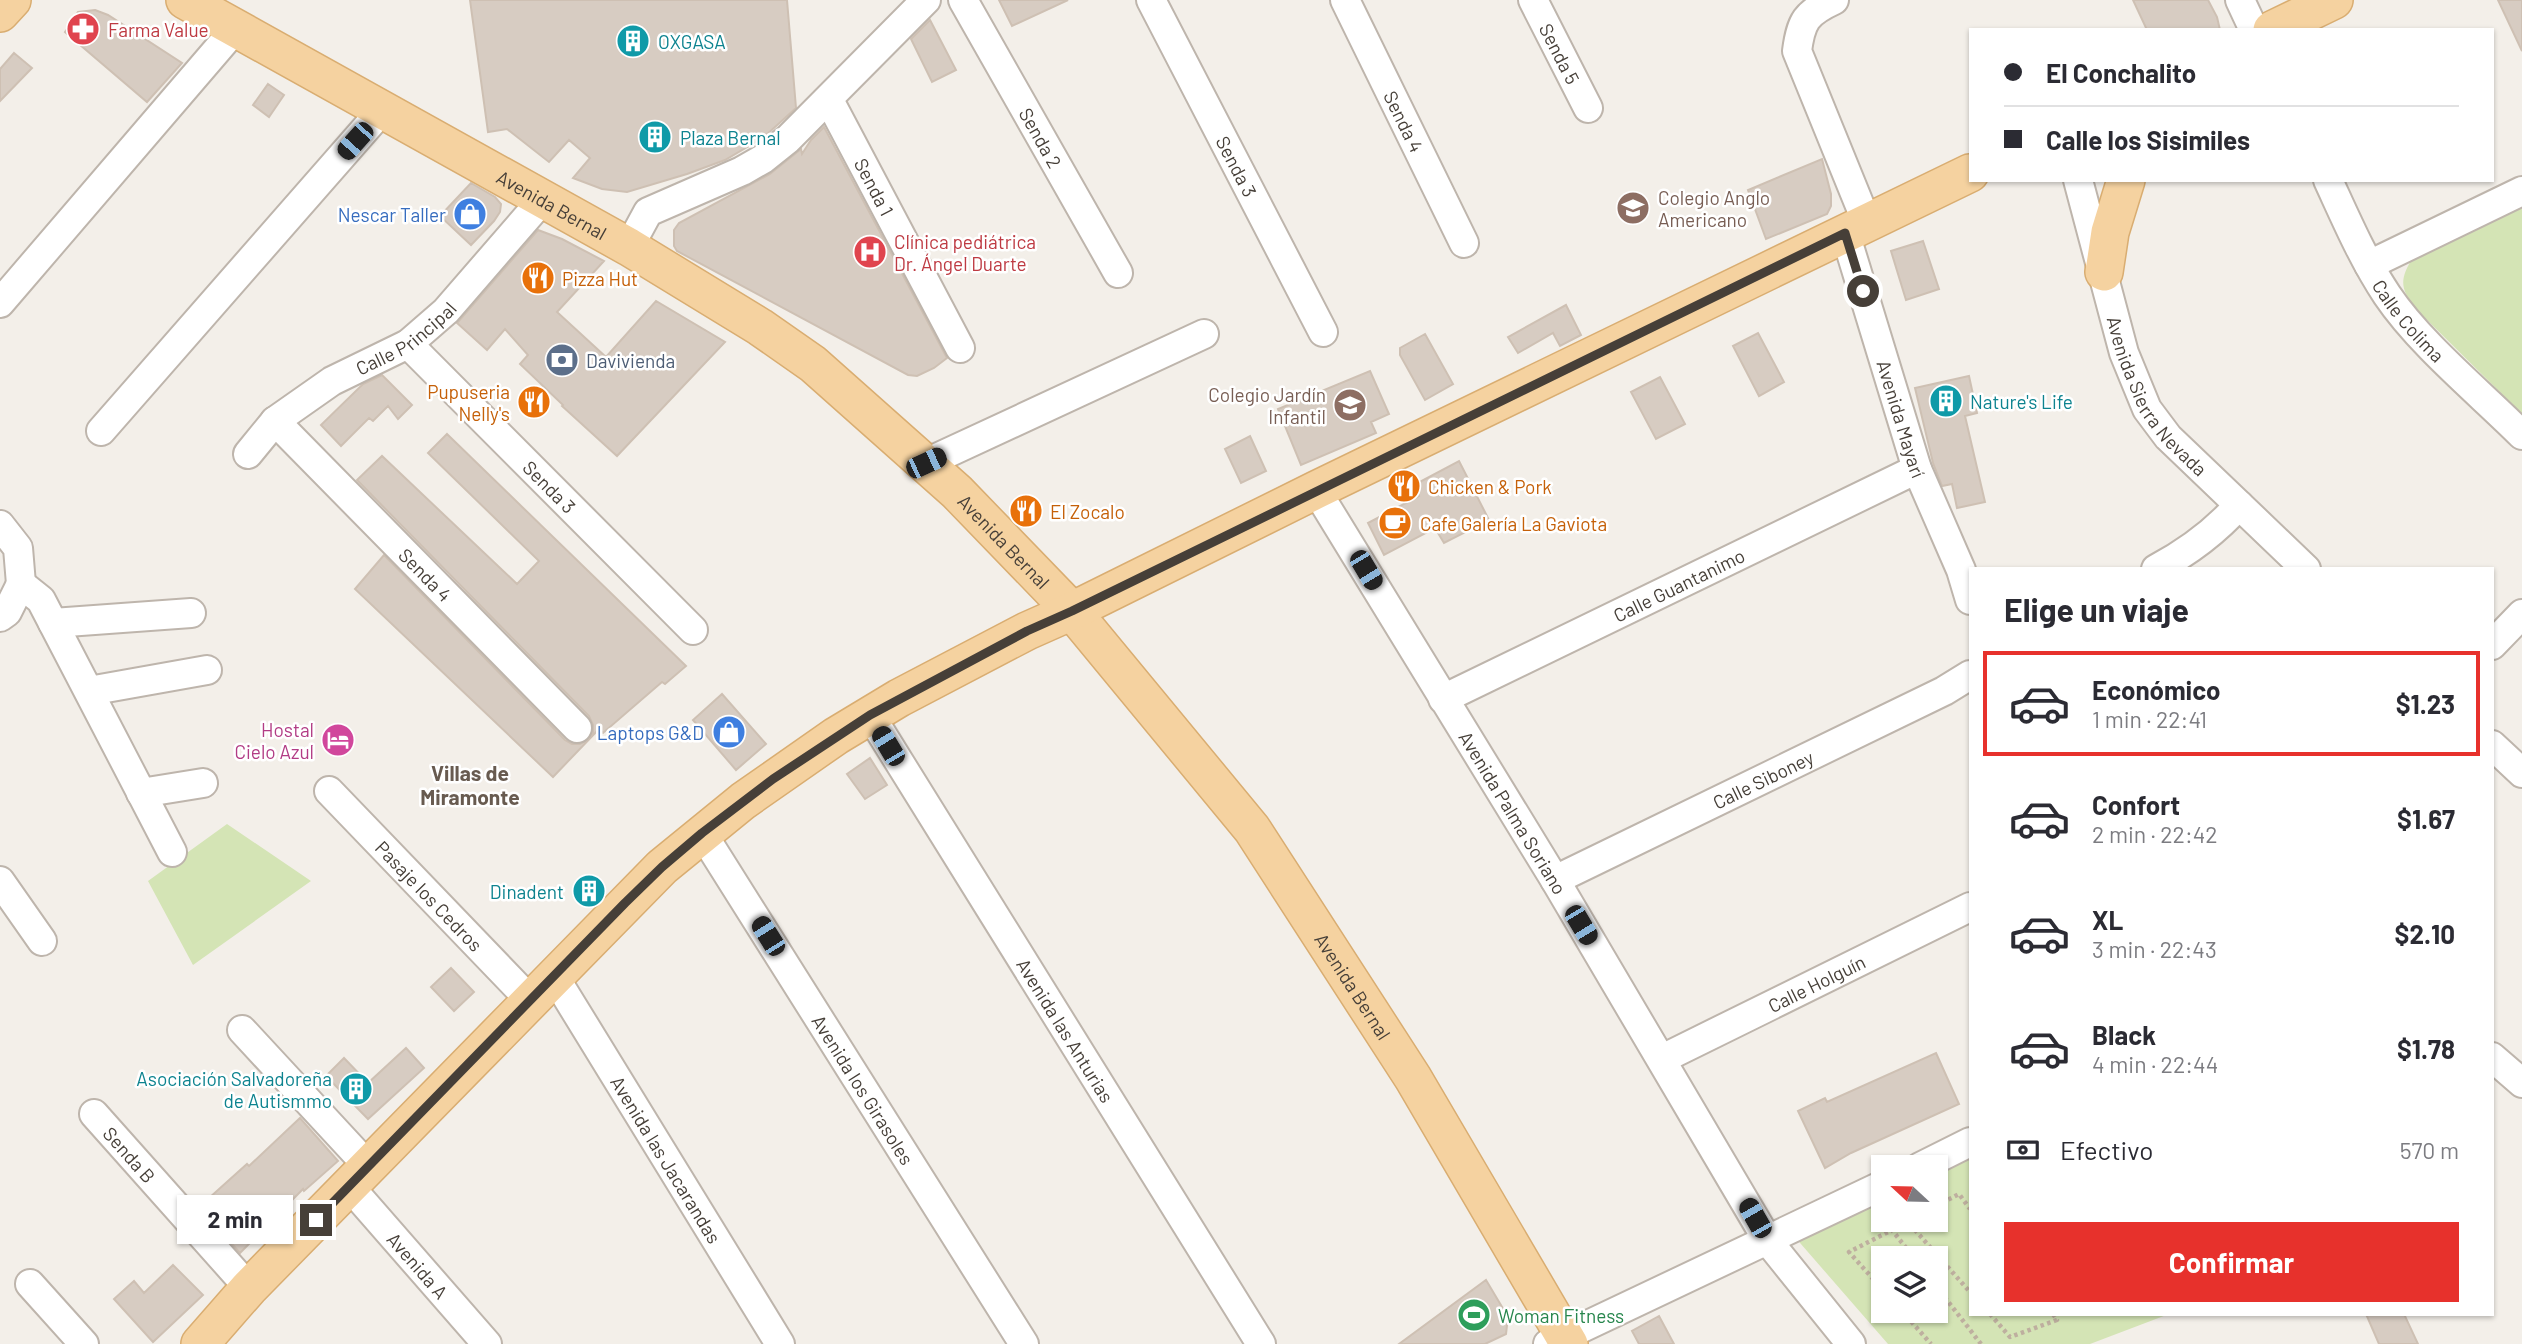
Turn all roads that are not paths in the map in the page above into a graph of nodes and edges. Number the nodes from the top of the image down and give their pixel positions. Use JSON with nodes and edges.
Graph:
{"nodes":[{"id":1,"x":12,"y":0,"type":"edge"},
{"id":2,"x":186,"y":0,"type":"edge"},
{"id":3,"x":926,"y":0,"type":"edge"},
{"id":4,"x":963,"y":0,"type":"edge"},
{"id":5,"x":1151,"y":0,"type":"edge"},
{"id":6,"x":1345,"y":0,"type":"edge"},
{"id":7,"x":1533,"y":0,"type":"edge"},
{"id":8,"x":1834,"y":0,"type":"edge"},
{"id":9,"x":2240,"y":0,"type":"edge"},
{"id":10,"x":2333,"y":0,"type":"edge"},
{"id":11,"x":0,"y":13,"type":"edge"},
{"id":12,"x":236,"y":28,"type":"junction"},
{"id":13,"x":2253,"y":28,"type":"edge"},
{"id":14,"x":2276,"y":28,"type":"edge"},
{"id":15,"x":829,"y":100,"type":"junction"},
{"id":16,"x":1588,"y":108,"type":"dead end"},
{"id":17,"x":383,"y":109,"type":"junction"},
{"id":18,"x":1969,"y":173,"type":"edge"},
{"id":19,"x":2079,"y":182,"type":"edge"},
{"id":20,"x":2125,"y":182,"type":"edge"},
{"id":21,"x":2329,"y":182,"type":"edge"},
{"id":22,"x":2522,"y":191,"type":"edge"},
{"id":23,"x":543,"y":199,"type":"junction"},
{"id":24,"x":1856,"y":228,"type":"junction"},
{"id":25,"x":1464,"y":243,"type":"dead end"},
{"id":26,"x":629,"y":247,"type":"junction"},
{"id":27,"x":2369,"y":265,"type":"junction"},
{"id":28,"x":2104,"y":272,"type":"junction"},
{"id":29,"x":1118,"y":273,"type":"dead end"},
{"id":30,"x":0,"y":303,"type":"edge"},
{"id":31,"x":1323,"y":332,"type":"dead end"},
{"id":32,"x":1204,"y":334,"type":"dead end"},
{"id":33,"x":408,"y":344,"type":"junction"},
{"id":34,"x":960,"y":348,"type":"dead end"},
{"id":35,"x":275,"y":421,"type":"junction"},
{"id":36,"x":101,"y":431,"type":"dead end"},
{"id":37,"x":2522,"y":435,"type":"edge"},
{"id":38,"x":248,"y":454,"type":"dead end"},
{"id":39,"x":926,"y":463,"type":"junction"},
{"id":40,"x":1917,"y":469,"type":"junction"},
{"id":41,"x":1316,"y":490,"type":"junction"},
{"id":42,"x":2239,"y":505,"type":"junction"},
{"id":43,"x":0,"y":525,"type":"edge"},
{"id":44,"x":2160,"y":567,"type":"edge"},
{"id":45,"x":2304,"y":567,"type":"edge"},
{"id":46,"x":1966,"y":572,"type":"edge"},
{"id":47,"x":21,"y":584,"type":"junction"},
{"id":48,"x":1969,"y":593,"type":"edge"},
{"id":49,"x":1072,"y":611,"type":"junction"},
{"id":50,"x":191,"y":613,"type":"dead end"},
{"id":51,"x":2522,"y":614,"type":"edge"},
{"id":52,"x":0,"y":617,"type":"edge"},
{"id":53,"x":53,"y":623,"type":"junction"},
{"id":54,"x":693,"y":630,"type":"dead end"},
{"id":55,"x":2494,"y":643,"type":"edge"},
{"id":56,"x":207,"y":670,"type":"dead end"},
{"id":57,"x":1969,"y":676,"type":"edge"},
{"id":58,"x":89,"y":691,"type":"junction"},
{"id":59,"x":1443,"y":699,"type":"junction"},
{"id":60,"x":870,"y":715,"type":"junction"},
{"id":61,"x":577,"y":728,"type":"dead end"},
{"id":62,"x":2494,"y":746,"type":"edge"},
{"id":63,"x":2522,"y":773,"type":"edge"},
{"id":64,"x":203,"y":783,"type":"dead end"},
{"id":65,"x":329,"y":792,"type":"dead end"},
{"id":66,"x":141,"y":793,"type":"junction"},
{"id":67,"x":702,"y":833,"type":"junction"},
{"id":68,"x":172,"y":852,"type":"dead end"},
{"id":69,"x":1555,"y":880,"type":"junction"},
{"id":70,"x":0,"y":881,"type":"edge"},
{"id":71,"x":1969,"y":907,"type":"edge"},
{"id":72,"x":42,"y":941,"type":"dead end"},
{"id":73,"x":542,"y":988,"type":"junction"},
{"id":74,"x":242,"y":1030,"type":"dead end"},
{"id":75,"x":1661,"y":1059,"type":"junction"},
{"id":76,"x":2494,"y":1059,"type":"edge"},
{"id":77,"x":2522,"y":1083,"type":"edge"},
{"id":78,"x":94,"y":1114,"type":"dead end"},
{"id":79,"x":1969,"y":1142,"type":"edge"},
{"id":80,"x":1944,"y":1155,"type":"edge"},
{"id":81,"x":359,"y":1176,"type":"junction"},
{"id":82,"x":1871,"y":1191,"type":"edge"},
{"id":83,"x":1768,"y":1241,"type":"junction"},
{"id":84,"x":30,"y":1284,"type":"dead end"},
{"id":85,"x":250,"y":1288,"type":"junction"},
{"id":86,"x":210,"y":1341,"type":"edge"},
{"id":87,"x":1561,"y":1341,"type":"edge"},
{"id":88,"x":84,"y":1344,"type":"edge"},
{"id":89,"x":487,"y":1344,"type":"edge"},
{"id":90,"x":780,"y":1344,"type":"edge"},
{"id":91,"x":1024,"y":1344,"type":"edge"},
{"id":92,"x":1261,"y":1344,"type":"edge"},
{"id":93,"x":1851,"y":1344,"type":"edge"}],
"edges":[{"from":1,"to":11,"type":"main road"},
{"from":2,"to":12,"type":"main road","name":"Avenida Bernal"},
{"from":3,"to":15,"type":"street"},
{"from":4,"to":29,"type":"street","name":"Senda 2"},
{"from":5,"to":31,"type":"street","name":"Senda 3"},
{"from":6,"to":25,"type":"street","name":"Senda 4"},
{"from":7,"to":16,"type":"street","name":"Senda 5"},
{"from":8,"to":24,"type":"street","name":"Avenida Mayarí"},
{"from":9,"to":13,"type":"street"},
{"from":10,"to":14,"type":"main road"},
{"from":12,"to":17,"type":"main road","name":"Avenida Bernal"},
{"from":12,"to":30,"type":"street"},
{"from":15,"to":26,"type":"street"},
{"from":15,"to":34,"type":"street","name":"Senda 1"},
{"from":17,"to":23,"type":"main road","name":"Avenida Bernal"},
{"from":17,"to":36,"type":"street"},
{"from":18,"to":24,"type":"main road"},
{"from":19,"to":28,"type":"street","name":"Avenida Sierra Nevada"},
{"from":20,"to":28,"type":"main road"},
{"from":21,"to":27,"type":"street","name":"Calle Colima"},
{"from":22,"to":27,"type":"street"},
{"from":23,"to":26,"type":"main road","name":"Avenida Bernal"},
{"from":23,"to":33,"type":"street","name":"Calle Principal"},
{"from":24,"to":40,"type":"street","name":"Avenida Mayarí"},
{"from":24,"to":41,"type":"main road"},
{"from":26,"to":39,"type":"main road","name":"Avenida Bernal"},
{"from":27,"to":37,"type":"street","name":"Calle Colima"},
{"from":28,"to":42,"type":"street","name":"Avenida Sierra Nevada"},
{"from":32,"to":39,"type":"street"},
{"from":33,"to":35,"type":"street","name":"Calle Principal"},
{"from":33,"to":54,"type":"street","name":"Senda 3"},
{"from":35,"to":38,"type":"street","name":"Calle Principal"},
{"from":35,"to":61,"type":"street","name":"Senda 4"},
{"from":39,"to":49,"type":"main road","name":"Avenida Bernal"},
{"from":40,"to":46,"type":"street","name":"Avenida Mayarí"},
{"from":40,"to":59,"type":"street","name":"Calle Guantanimo"},
{"from":41,"to":49,"type":"main road"},
{"from":41,"to":59,"type":"street","name":"Avenida Palma Soriano"},
{"from":42,"to":44,"type":"street"},
{"from":42,"to":45,"type":"street","name":"Avenida Sierra Nevada"},
{"from":43,"to":47,"type":"street"},
{"from":46,"to":48,"type":"street","name":"Avenida Mayarí"},
{"from":47,"to":52,"type":"street"},
{"from":47,"to":53,"type":"street"},
{"from":49,"to":60,"type":"main road"},
{"from":49,"to":87,"type":"main road","name":"Avenida Bernal"},
{"from":50,"to":53,"type":"street"},
{"from":51,"to":55,"type":"street"},
{"from":53,"to":58,"type":"street"},
{"from":56,"to":58,"type":"street"},
{"from":57,"to":69,"type":"street","name":"Calle Siboney"},
{"from":58,"to":66,"type":"street"},
{"from":59,"to":69,"type":"street","name":"Avenida Palma Soriano"},
{"from":60,"to":67,"type":"main road"},
{"from":60,"to":92,"type":"street","name":"Avenida las Anturias"},
{"from":62,"to":63,"type":"street"},
{"from":64,"to":66,"type":"street"},
{"from":65,"to":73,"type":"street","name":"Pasaje los Cedros"},
{"from":66,"to":68,"type":"street"},
{"from":67,"to":73,"type":"main road"},
{"from":67,"to":91,"type":"street","name":"Avenida los Girasoles"},
{"from":69,"to":75,"type":"street","name":"Avenida Palma Soriano"},
{"from":70,"to":72,"type":"street"},
{"from":71,"to":75,"type":"street","name":"Calle Holguín"},
{"from":73,"to":81,"type":"main road"},
{"from":73,"to":90,"type":"street","name":"Avenida las Jacarandas"},
{"from":74,"to":81,"type":"street","name":"Avenida A"},
{"from":75,"to":83,"type":"street","name":"Avenida Palma Soriano"},
{"from":76,"to":77,"type":"street"},
{"from":78,"to":85,"type":"street","name":"Senda B"},
{"from":79,"to":80,"type":"street"},
{"from":81,"to":85,"type":"main road"},
{"from":81,"to":89,"type":"street","name":"Avenida A"},
{"from":82,"to":83,"type":"street"},
{"from":83,"to":87,"type":"street"},
{"from":83,"to":93,"type":"street","name":"Avenida Palma Soriano"},
{"from":84,"to":88,"type":"street"},
{"from":85,"to":86,"type":"main road"}]}
